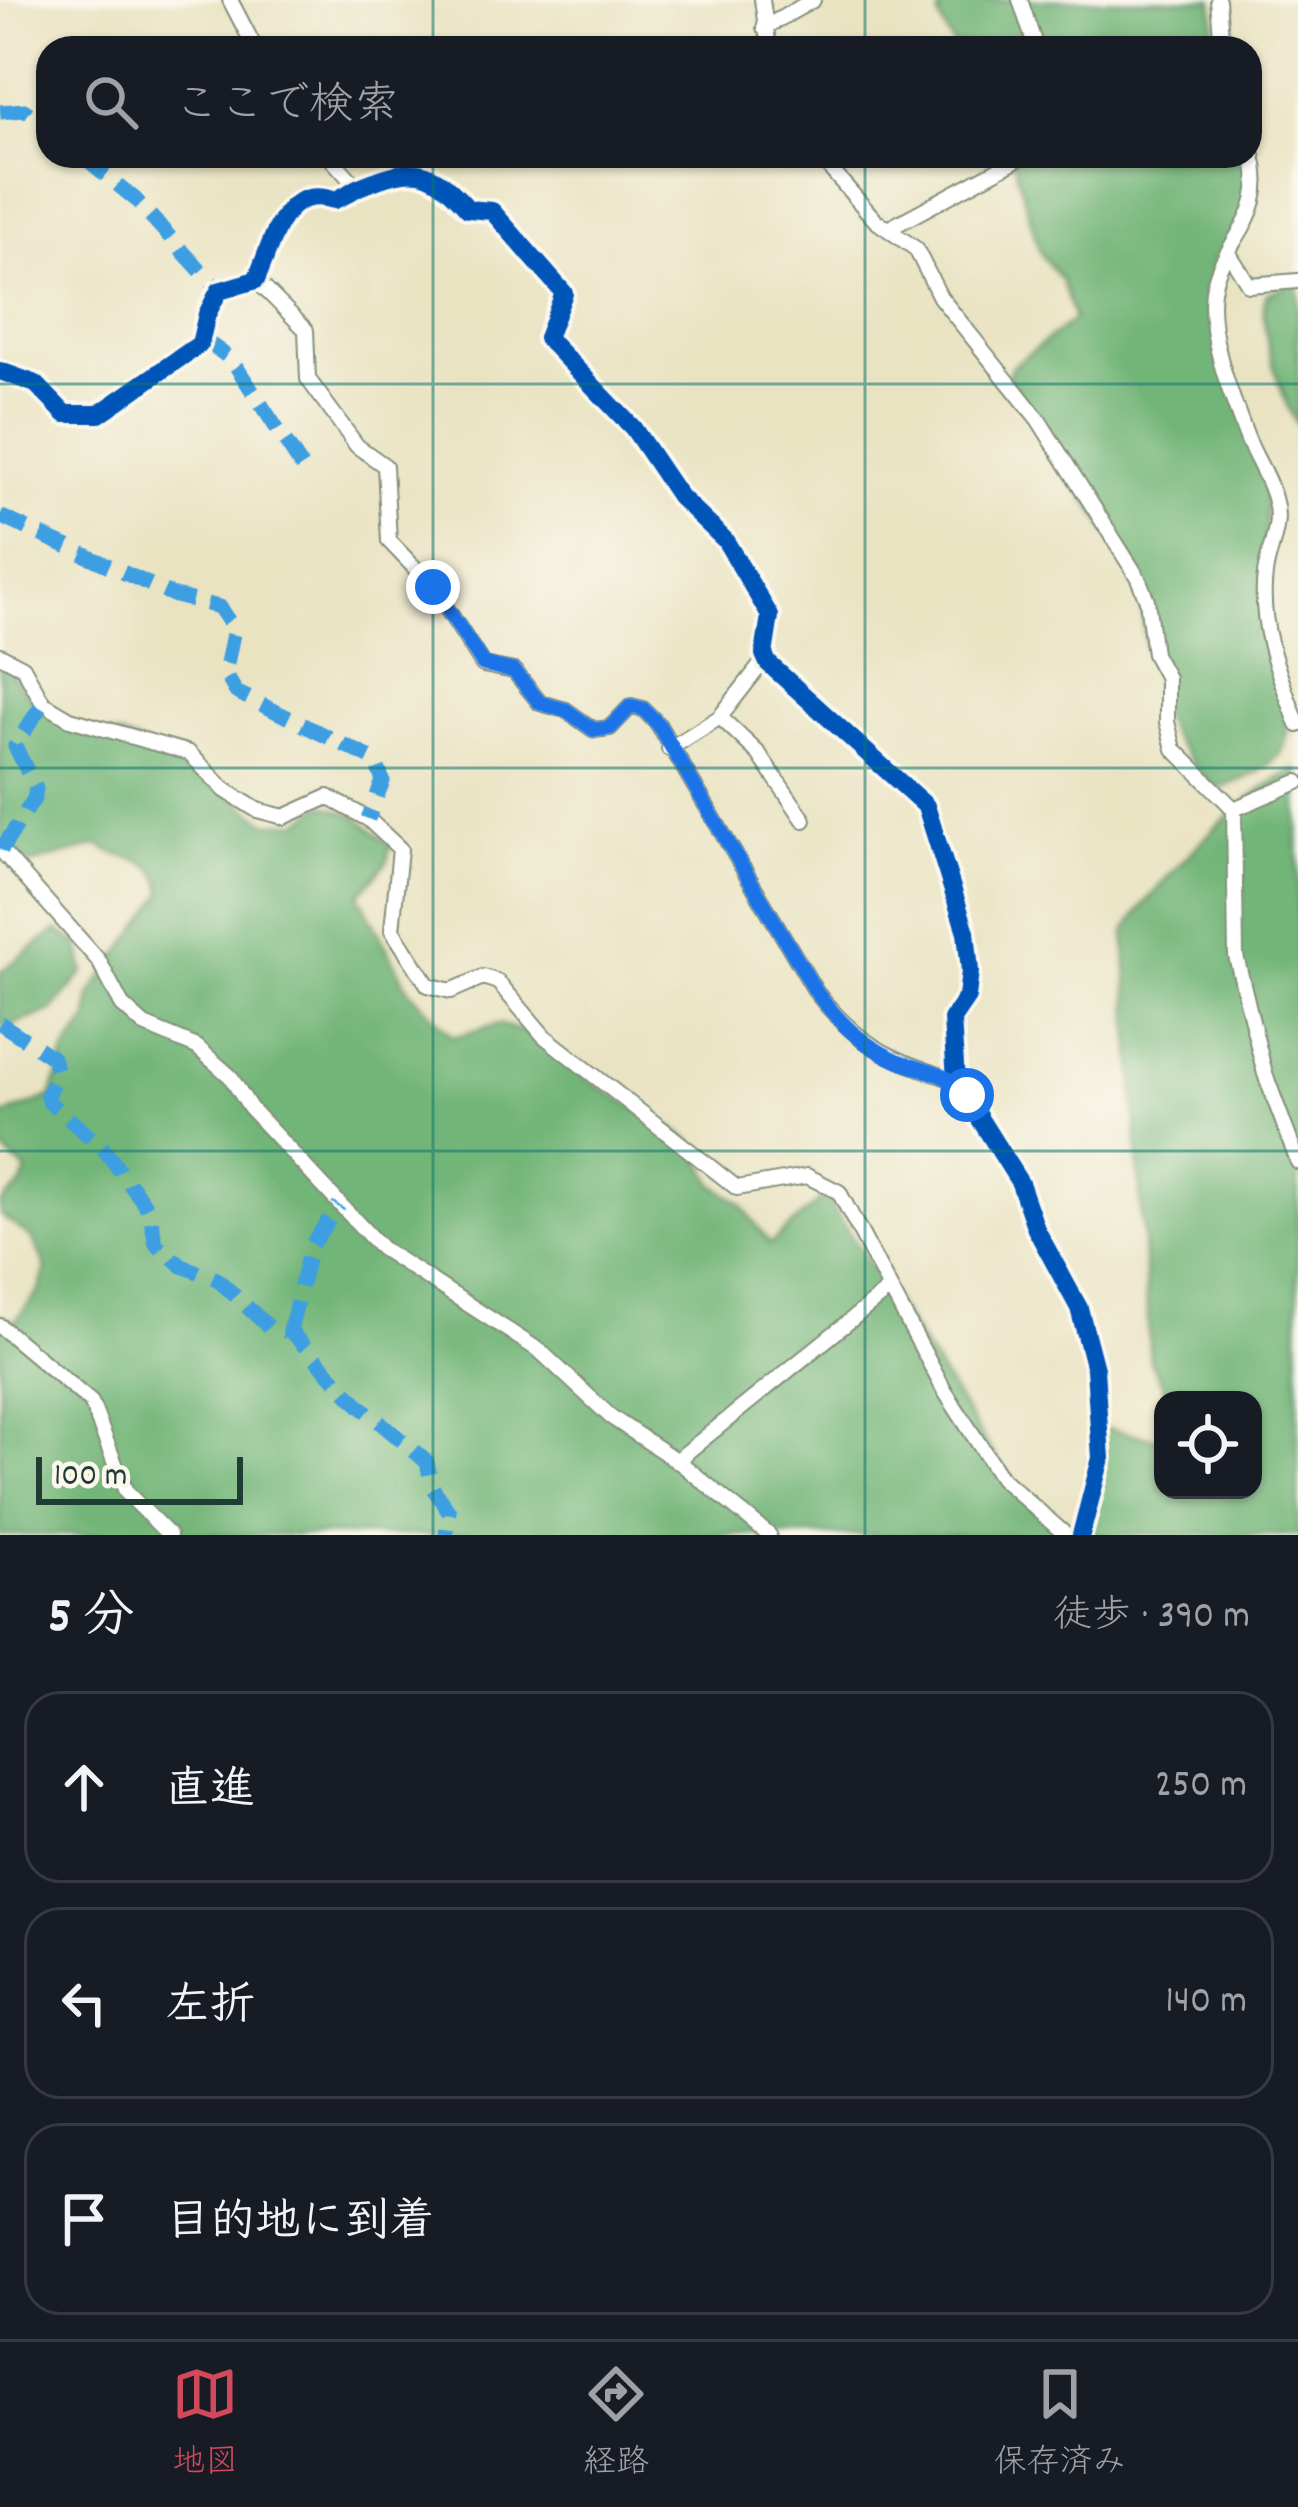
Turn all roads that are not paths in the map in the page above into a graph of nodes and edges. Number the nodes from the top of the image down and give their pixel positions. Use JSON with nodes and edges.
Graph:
{"nodes":[{"id":1,"x":230,"y":0,"type":"edge"},
{"id":2,"x":762,"y":0,"type":"edge"},
{"id":3,"x":813,"y":0,"type":"edge"},
{"id":4,"x":1020,"y":0,"type":"edge"},
{"id":5,"x":1218,"y":0,"type":"edge"},
{"id":6,"x":764,"y":28,"type":"junction"},
{"id":7,"x":249,"y":36,"type":"edge"},
{"id":8,"x":766,"y":36,"type":"edge"},
{"id":9,"x":1032,"y":36,"type":"edge"},
{"id":10,"x":1221,"y":36,"type":"edge"},
{"id":11,"x":340,"y":168,"type":"edge"},
{"id":12,"x":830,"y":168,"type":"edge"},
{"id":13,"x":1001,"y":168,"type":"edge"},
{"id":14,"x":1257,"y":168,"type":"edge"},
{"id":15,"x":357,"y":187,"type":"junction"},
{"id":16,"x":888,"y":229,"type":"junction"},
{"id":17,"x":1230,"y":254,"type":"junction"},
{"id":18,"x":256,"y":280,"type":"junction"},
{"id":19,"x":1298,"y":281,"type":"edge"},
{"id":20,"x":0,"y":371,"type":"edge"},
{"id":21,"x":0,"y":655,"type":"edge"},
{"id":22,"x":766,"y":658,"type":"junction"},
{"id":23,"x":720,"y":717,"type":"junction"},
{"id":24,"x":1298,"y":725,"type":"edge"},
{"id":25,"x":669,"y":749,"type":"junction"},
{"id":26,"x":1298,"y":782,"type":"edge"},
{"id":27,"x":1234,"y":809,"type":"junction"},
{"id":28,"x":804,"y":820,"type":"dead end"},
{"id":29,"x":0,"y":849,"type":"edge"},
{"id":30,"x":956,"y":1081,"type":"junction"},
{"id":31,"x":1298,"y":1162,"type":"edge"},
{"id":32,"x":888,"y":1290,"type":"junction"},
{"id":33,"x":0,"y":1326,"type":"edge"},
{"id":34,"x":676,"y":1461,"type":"junction"},
{"id":35,"x":169,"y":1535,"type":"edge"},
{"id":36,"x":769,"y":1535,"type":"edge"},
{"id":37,"x":1066,"y":1535,"type":"edge"},
{"id":38,"x":1081,"y":1535,"type":"edge"}],
"edges":[{"from":1,"to":7,"type":"street"},
{"from":2,"to":6,"type":"street"},
{"from":3,"to":6,"type":"street"},
{"from":4,"to":9,"type":"street"},
{"from":5,"to":10,"type":"street"},
{"from":6,"to":8,"type":"street"},
{"from":11,"to":15,"type":"street"},
{"from":12,"to":16,"type":"street"},
{"from":13,"to":16,"type":"street"},
{"from":14,"to":17,"type":"street"},
{"from":15,"to":18,"type":"street"},
{"from":15,"to":22,"type":"street"},
{"from":16,"to":27,"type":"street"},
{"from":17,"to":19,"type":"street"},
{"from":17,"to":24,"type":"street"},
{"from":18,"to":20,"type":"street"},
{"from":18,"to":25,"type":"street"},
{"from":21,"to":32,"type":"street"},
{"from":22,"to":23,"type":"street"},
{"from":22,"to":30,"type":"street"},
{"from":23,"to":25,"type":"street"},
{"from":23,"to":28,"type":"street"},
{"from":25,"to":30,"type":"street"},
{"from":26,"to":27,"type":"street"},
{"from":27,"to":31,"type":"street"},
{"from":29,"to":34,"type":"street"},
{"from":30,"to":38,"type":"street"},
{"from":32,"to":34,"type":"street"},
{"from":32,"to":37,"type":"street"},
{"from":33,"to":35,"type":"street"},
{"from":34,"to":36,"type":"street"}]}
